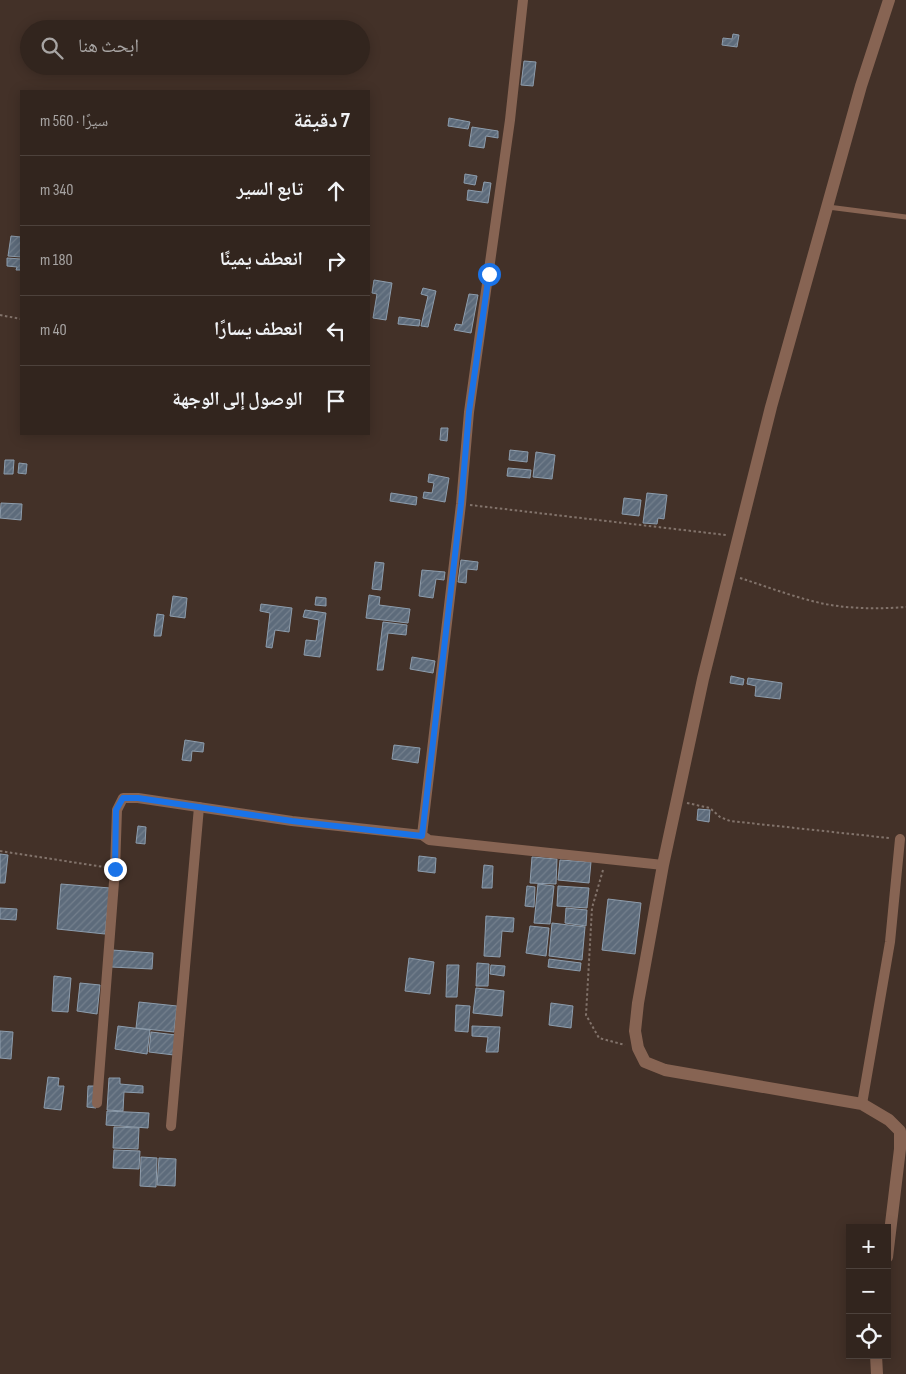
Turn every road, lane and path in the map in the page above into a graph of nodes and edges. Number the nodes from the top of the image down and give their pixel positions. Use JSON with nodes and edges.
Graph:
{"nodes":[{"id":1,"x":523,"y":0,"type":"edge"},
{"id":2,"x":889,"y":0,"type":"edge"},
{"id":3,"x":828,"y":207,"type":"junction"},
{"id":4,"x":906,"y":217,"type":"edge"},
{"id":5,"x":0,"y":315,"type":"edge"},
{"id":6,"x":20,"y":319,"type":"edge"},
{"id":7,"x":461,"y":504,"type":"junction"},
{"id":8,"x":738,"y":536,"type":"junction"},
{"id":9,"x":728,"y":575,"type":"junction"},
{"id":10,"x":906,"y":607,"type":"edge"},
{"id":11,"x":678,"y":800,"type":"junction"},
{"id":12,"x":199,"y":807,"type":"junction"},
{"id":13,"x":422,"y":836,"type":"junction"},
{"id":14,"x":900,"y":839,"type":"joint"},
{"id":15,"x":0,"y":851,"type":"edge"},
{"id":16,"x":602,"y":858,"type":"junction"},
{"id":17,"x":663,"y":865,"type":"junction"},
{"id":18,"x":115,"y":869,"type":"junction"},
{"id":19,"x":638,"y":1048,"type":"junction"},
{"id":20,"x":97,"y":1103,"type":"dead end"},
{"id":21,"x":862,"y":1104,"type":"junction"},
{"id":22,"x":171,"y":1126,"type":"dead end"},
{"id":23,"x":891,"y":1224,"type":"edge"},
{"id":24,"x":876,"y":1359,"type":"edge"},
{"id":25,"x":877,"y":1374,"type":"edge"}],
"edges":[{"from":1,"to":7,"type":"street"},
{"from":2,"to":3,"type":"street"},
{"from":3,"to":4,"type":"lane"},
{"from":3,"to":8,"type":"street"},
{"from":5,"to":6,"type":"path"},
{"from":7,"to":8,"type":"path"},
{"from":7,"to":13,"type":"street"},
{"from":8,"to":9,"type":"street"},
{"from":9,"to":10,"type":"path"},
{"from":9,"to":11,"type":"street"},
{"from":11,"to":14,"type":"path"},
{"from":11,"to":17,"type":"street"},
{"from":12,"to":13,"type":"street"},
{"from":12,"to":18,"type":"street"},
{"from":12,"to":22,"type":"street"},
{"from":13,"to":16,"type":"street"},
{"from":14,"to":21,"type":"street"},
{"from":15,"to":18,"type":"path"},
{"from":16,"to":17,"type":"street"},
{"from":16,"to":19,"type":"path"},
{"from":17,"to":19,"type":"street"},
{"from":18,"to":20,"type":"street"},
{"from":19,"to":21,"type":"street"},
{"from":21,"to":23,"type":"street"},
{"from":24,"to":25,"type":"street"}]}
